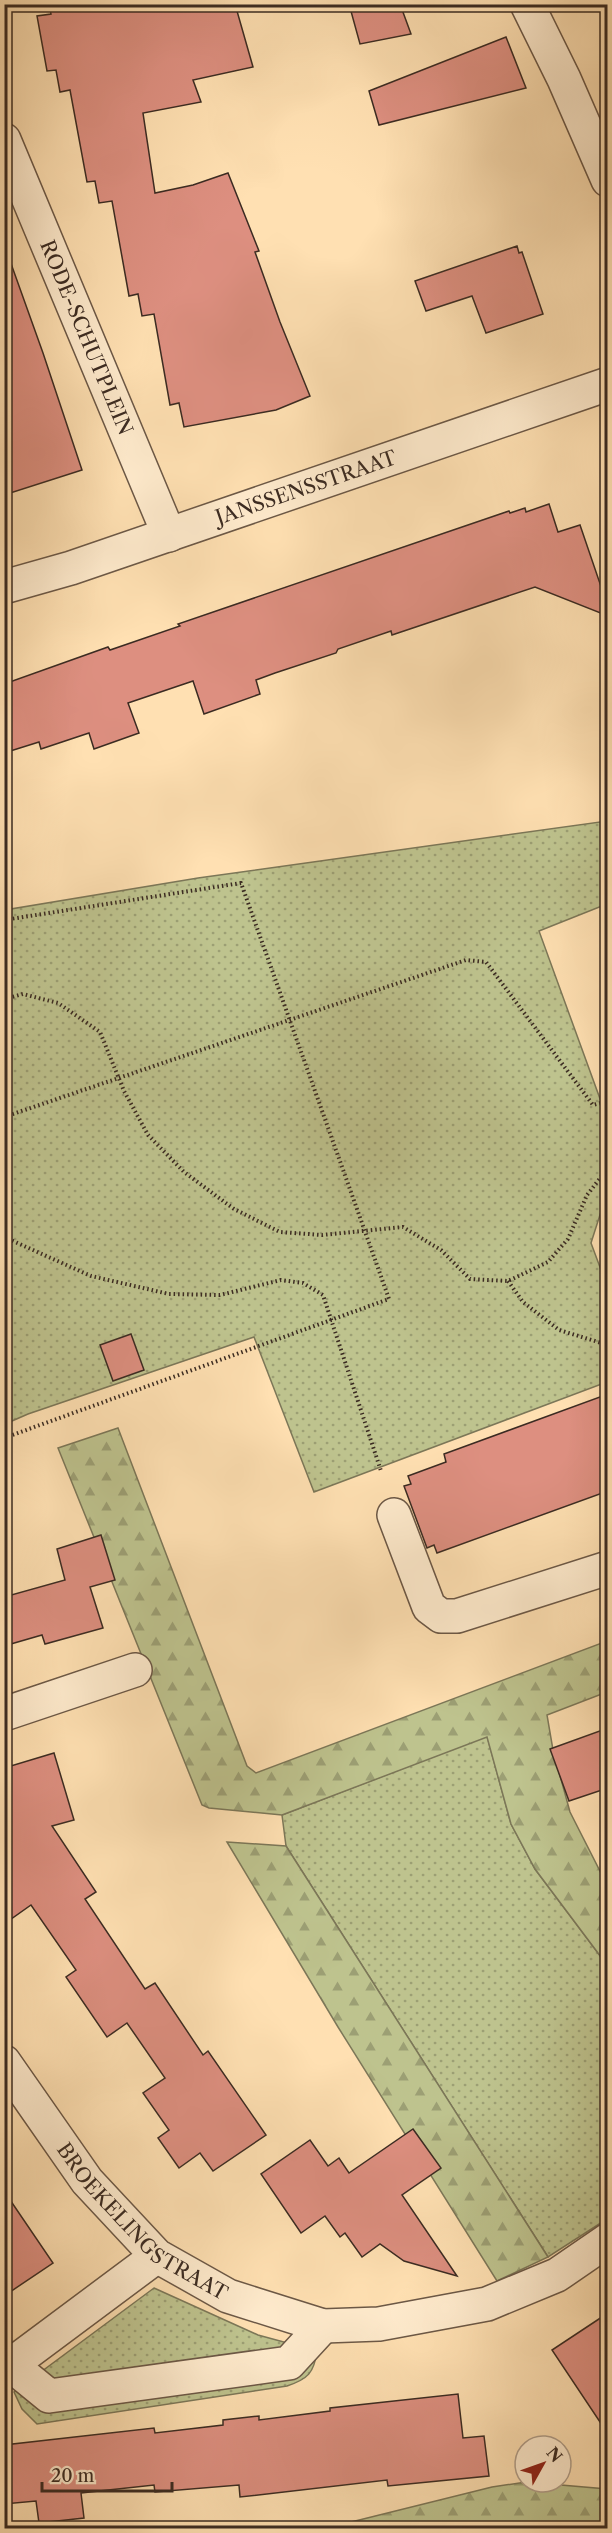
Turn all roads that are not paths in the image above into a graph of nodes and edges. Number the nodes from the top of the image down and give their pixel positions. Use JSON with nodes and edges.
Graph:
{"nodes":[{"id":1,"x":526,"y":4,"type":"edge"},
{"id":2,"x":4,"y":140,"type":"edge"},
{"id":3,"x":608,"y":180,"type":"edge"},
{"id":4,"x":608,"y":384,"type":"edge"},
{"id":5,"x":169,"y":535,"type":"junction"},
{"id":6,"x":4,"y":587,"type":"edge"},
{"id":7,"x":394,"y":1515,"type":"dead end"},
{"id":8,"x":608,"y":1568,"type":"edge"},
{"id":9,"x":135,"y":1670,"type":"dead end"},
{"id":10,"x":4,"y":1714,"type":"edge"},
{"id":11,"x":4,"y":2062,"type":"edge"},
{"id":12,"x":605,"y":2247,"type":"edge"},
{"id":13,"x":157,"y":2256,"type":"junction"},
{"id":14,"x":323,"y":2326,"type":"junction"},
{"id":15,"x":8,"y":2368,"type":"edge"}],
"edges":[{"from":1,"to":3,"type":"street"},
{"from":2,"to":5,"type":"street","name":"RODE-SCHUTPLEIN"},
{"from":4,"to":5,"type":"street","name":"JANSSENSSTRAAT"},
{"from":5,"to":6,"type":"street","name":"JANSSENSSTRAAT"},
{"from":7,"to":8,"type":"street"},
{"from":9,"to":10,"type":"street"},
{"from":11,"to":13,"type":"street","name":"BROEKELINGSTRAAT"},
{"from":12,"to":14,"type":"street","name":"BROEKELINGSTRAAT"},
{"from":13,"to":14,"type":"street","name":"BROEKELINGSTRAAT"},
{"from":13,"to":15,"type":"street"},
{"from":14,"to":15,"type":"street"}]}
